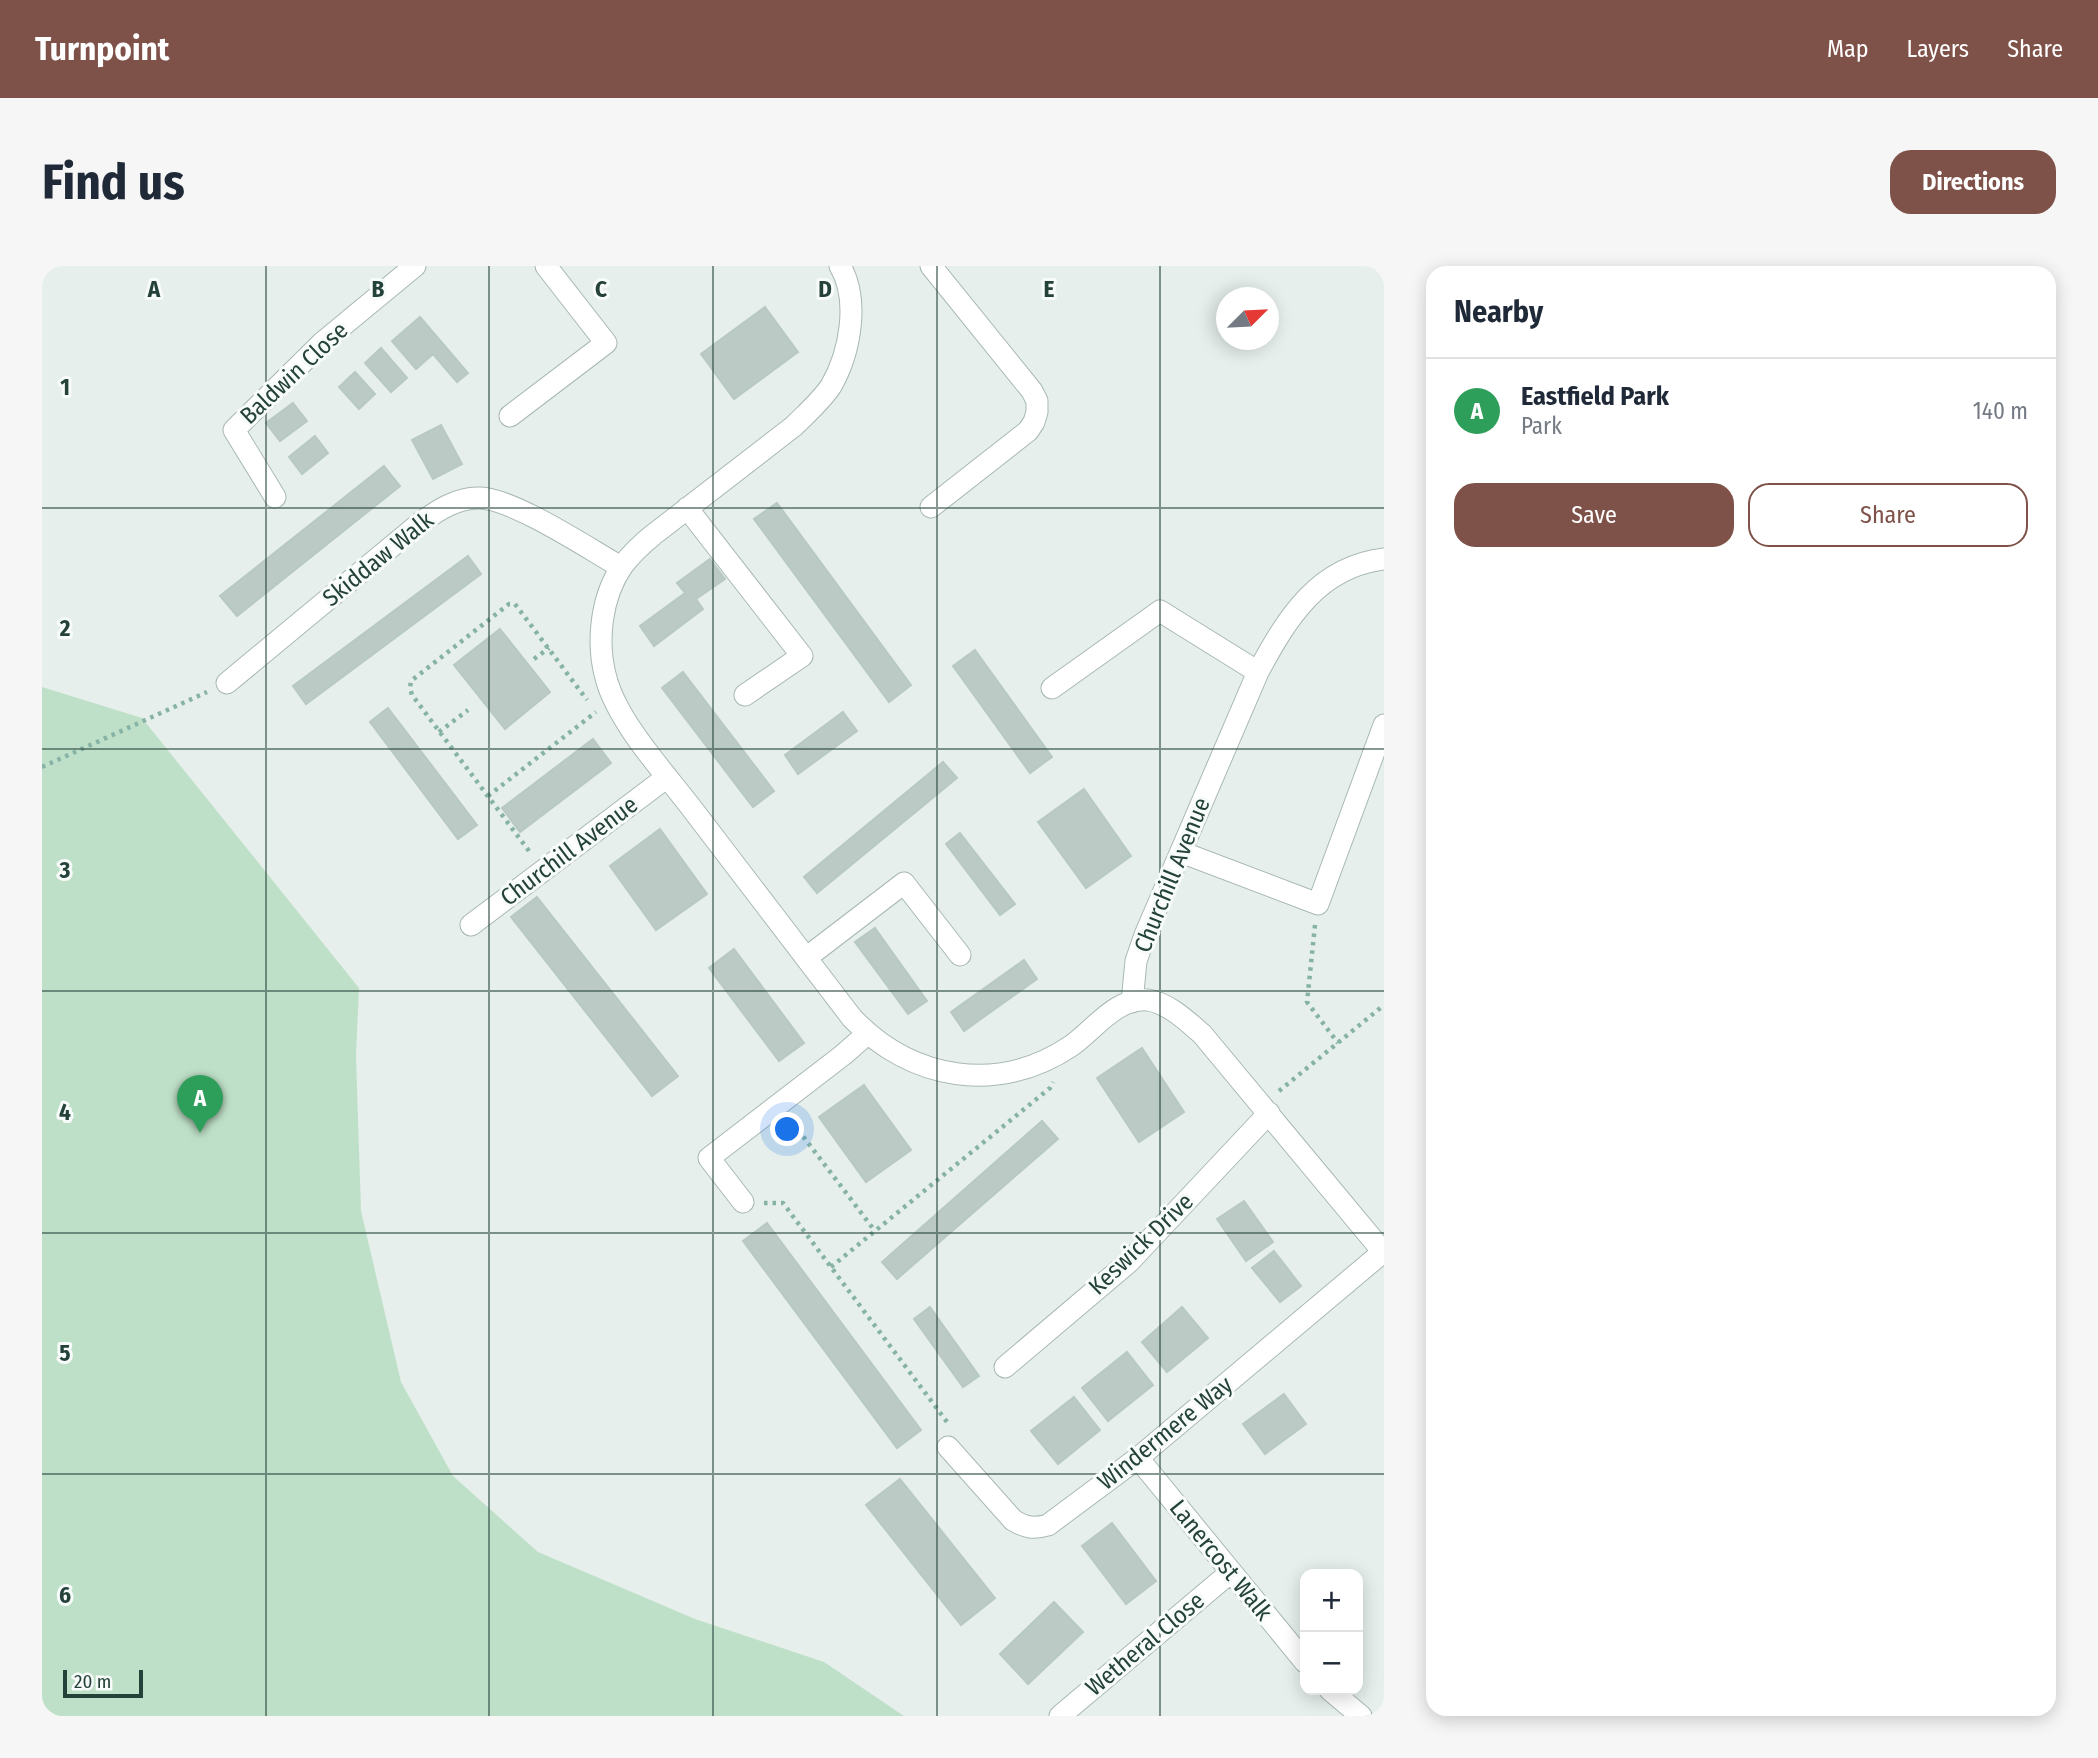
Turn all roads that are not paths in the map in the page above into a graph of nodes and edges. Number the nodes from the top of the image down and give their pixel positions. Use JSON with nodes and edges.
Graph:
{"nodes":[{"id":1,"x":414,"y":266,"type":"edge"},
{"id":2,"x":545,"y":266,"type":"edge"},
{"id":3,"x":931,"y":266,"type":"edge"},
{"id":4,"x":845,"y":268,"type":"edge"},
{"id":5,"x":510,"y":416,"type":"dead end"},
{"id":6,"x":275,"y":497,"type":"dead end"},
{"id":7,"x":931,"y":507,"type":"dead end"},
{"id":8,"x":687,"y":508,"type":"junction"},
{"id":9,"x":1384,"y":559,"type":"edge"},
{"id":10,"x":621,"y":567,"type":"junction"},
{"id":11,"x":1258,"y":672,"type":"junction"},
{"id":12,"x":227,"y":682,"type":"road end"},
{"id":13,"x":1052,"y":688,"type":"dead end"},
{"id":14,"x":745,"y":695,"type":"dead end"},
{"id":15,"x":1384,"y":725,"type":"edge"},
{"id":16,"x":667,"y":777,"type":"junction"},
{"id":17,"x":1181,"y":852,"type":"junction"},
{"id":18,"x":471,"y":925,"type":"dead end"},
{"id":19,"x":960,"y":955,"type":"dead end"},
{"id":20,"x":806,"y":958,"type":"junction"},
{"id":21,"x":1132,"y":1002,"type":"junction"},
{"id":22,"x":867,"y":1034,"type":"junction"},
{"id":23,"x":1265,"y":1109,"type":"junction"},
{"id":24,"x":743,"y":1202,"type":"road end"},
{"id":25,"x":1383,"y":1252,"type":"edge"},
{"id":26,"x":1005,"y":1367,"type":"dead end"},
{"id":27,"x":948,"y":1447,"type":"road end"},
{"id":28,"x":1138,"y":1458,"type":"junction"},
{"id":29,"x":1231,"y":1572,"type":"junction"},
{"id":30,"x":1300,"y":1656,"type":"edge"},
{"id":31,"x":1336,"y":1695,"type":"edge"},
{"id":32,"x":1060,"y":1716,"type":"edge"},
{"id":33,"x":1361,"y":1716,"type":"edge"}],
"edges":[{"from":1,"to":6,"type":"street","name":"Baldwin Close"},
{"from":2,"to":5,"type":"street"},
{"from":3,"to":7,"type":"street"},
{"from":4,"to":8,"type":"street"},
{"from":8,"to":10,"type":"street"},
{"from":8,"to":14,"type":"street"},
{"from":9,"to":11,"type":"street","name":"Churchill Avenue"},
{"from":10,"to":12,"type":"street","name":"Skiddaw Walk"},
{"from":10,"to":16,"type":"street"},
{"from":11,"to":13,"type":"street"},
{"from":11,"to":17,"type":"street","name":"Churchill Avenue"},
{"from":15,"to":17,"type":"street"},
{"from":16,"to":18,"type":"street","name":"Churchill Avenue"},
{"from":16,"to":20,"type":"street"},
{"from":17,"to":21,"type":"street","name":"Churchill Avenue"},
{"from":19,"to":20,"type":"street"},
{"from":20,"to":22,"type":"street"},
{"from":21,"to":22,"type":"street"},
{"from":21,"to":23,"type":"street"},
{"from":22,"to":24,"type":"street"},
{"from":23,"to":25,"type":"street"},
{"from":23,"to":26,"type":"street","name":"Keswick Drive"},
{"from":25,"to":28,"type":"street","name":"Windermere Way"},
{"from":27,"to":28,"type":"street","name":"Windermere Way"},
{"from":28,"to":29,"type":"street","name":"Lanercost Walk"},
{"from":29,"to":30,"type":"street","name":"Lanercost Walk"},
{"from":29,"to":32,"type":"street","name":"Wetheral Close"},
{"from":31,"to":33,"type":"street"}]}
